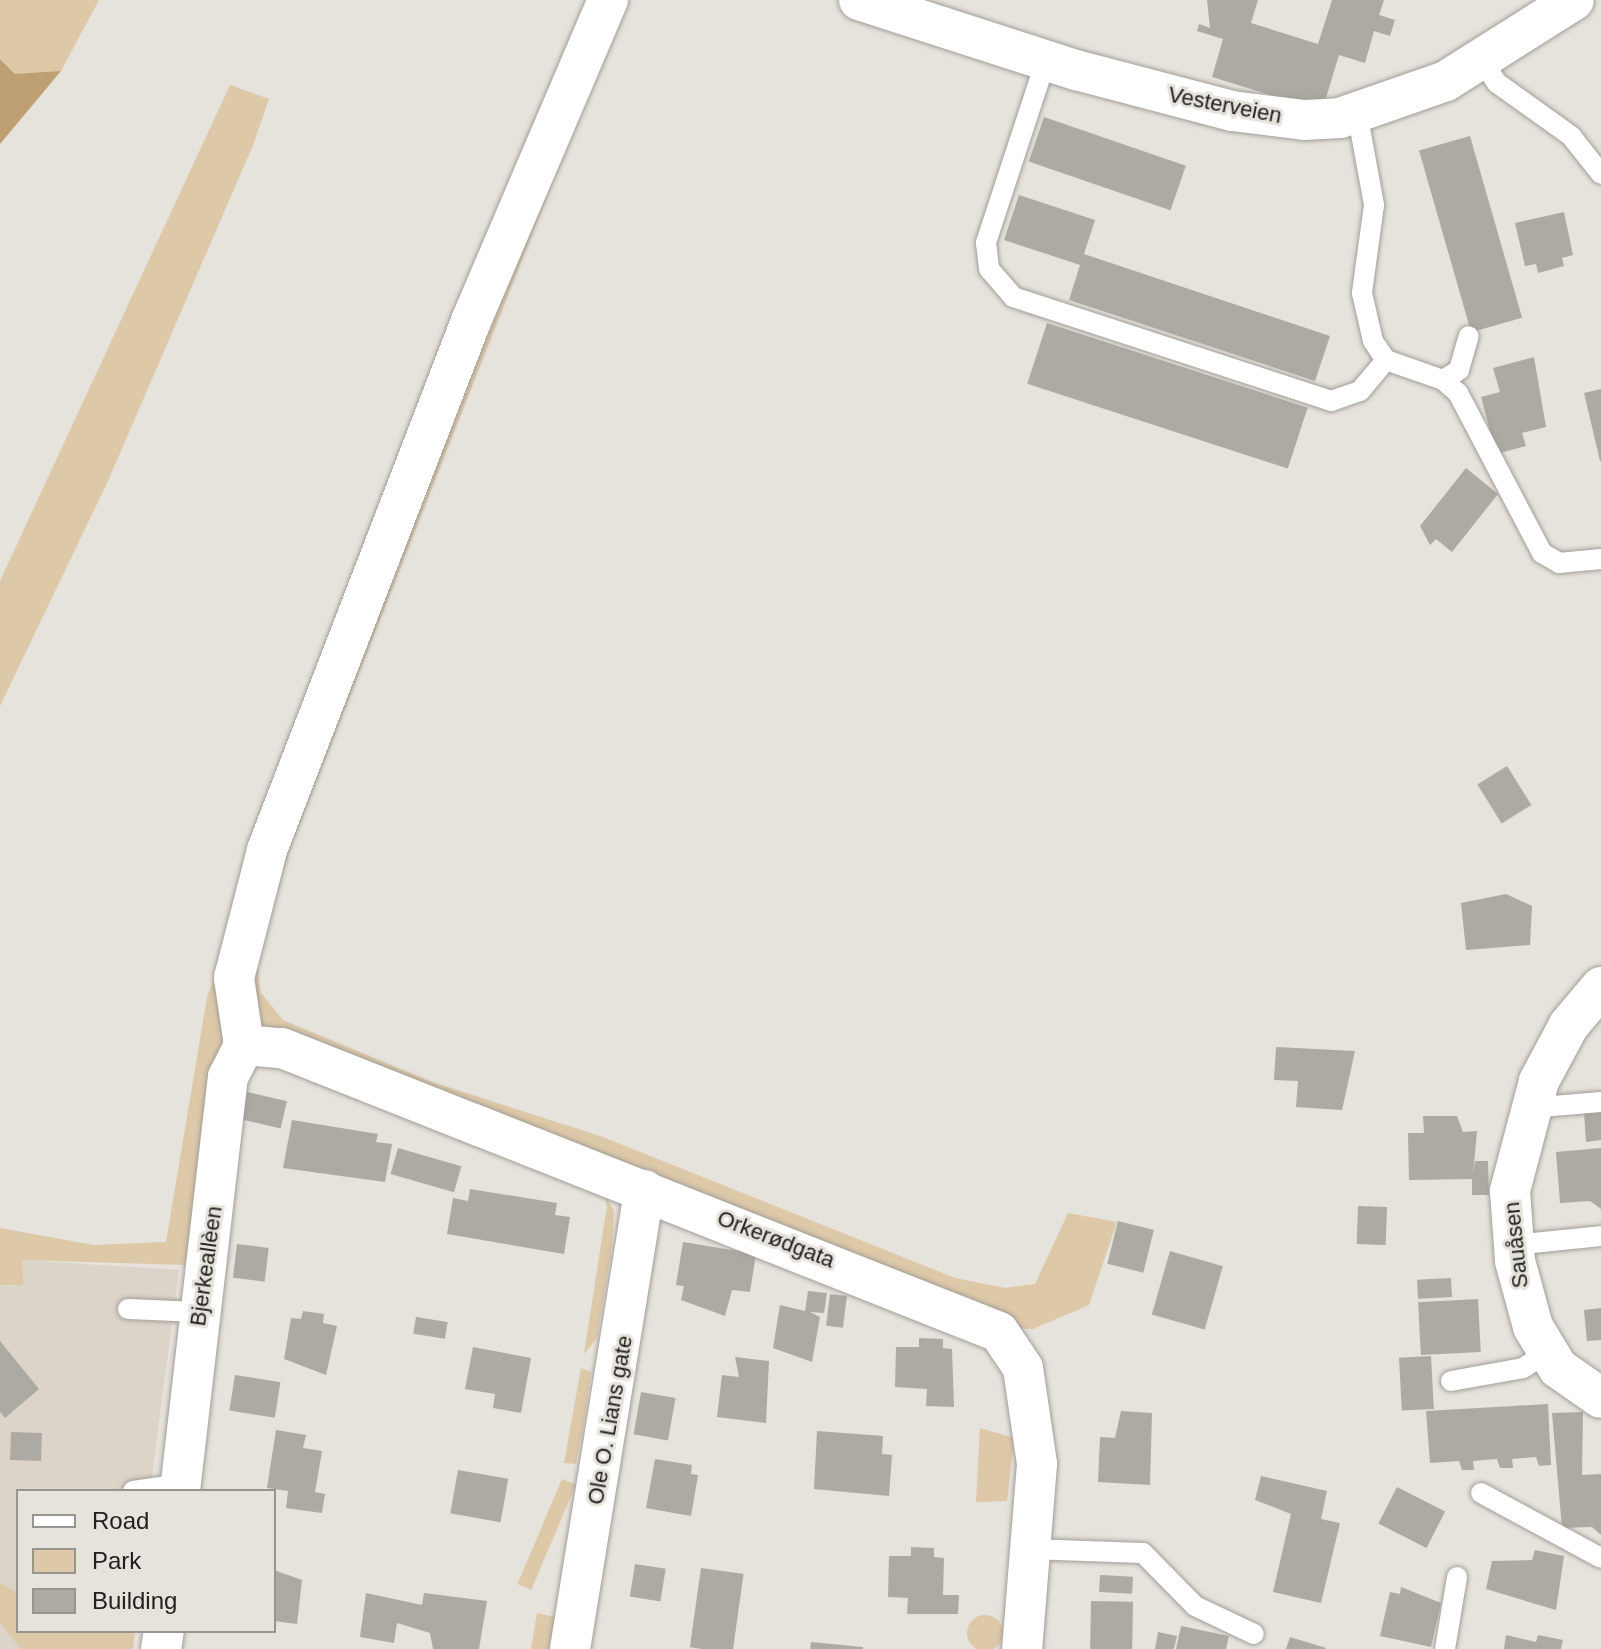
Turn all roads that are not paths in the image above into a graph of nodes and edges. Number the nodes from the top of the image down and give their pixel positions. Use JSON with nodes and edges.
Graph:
{"nodes":[{"id":1,"x":608,"y":0,"type":"edge"},
{"id":2,"x":859,"y":0,"type":"edge"},
{"id":3,"x":1574,"y":0,"type":"edge"},
{"id":4,"x":1480,"y":57,"type":"junction"},
{"id":5,"x":1046,"y":60,"type":"junction"},
{"id":6,"x":1357,"y":112,"type":"junction"},
{"id":7,"x":1601,"y":174,"type":"edge"},
{"id":8,"x":1469,"y":336,"type":"dead end"},
{"id":9,"x":1386,"y":360,"type":"junction"},
{"id":10,"x":1443,"y":380,"type":"junction"},
{"id":11,"x":1601,"y":559,"type":"edge"},
{"id":12,"x":1601,"y":987,"type":"edge"},
{"id":13,"x":244,"y":1045,"type":"junction"},
{"id":14,"x":1601,"y":1102,"type":"edge"},
{"id":15,"x":1529,"y":1108,"type":"junction"},
{"id":16,"x":644,"y":1190,"type":"junction"},
{"id":17,"x":1601,"y":1236,"type":"edge"},
{"id":18,"x":1513,"y":1245,"type":"junction"},
{"id":19,"x":128,"y":1309,"type":"dead end"},
{"id":20,"x":199,"y":1312,"type":"junction"},
{"id":21,"x":1546,"y":1353,"type":"junction"},
{"id":22,"x":1451,"y":1381,"type":"dead end"},
{"id":23,"x":1595,"y":1387,"type":"edge"},
{"id":24,"x":180,"y":1488,"type":"edge"},
{"id":25,"x":1481,"y":1493,"type":"dead end"},
{"id":26,"x":1029,"y":1549,"type":"junction"},
{"id":27,"x":1601,"y":1558,"type":"edge"},
{"id":28,"x":1457,"y":1577,"type":"dead end"},
{"id":29,"x":1254,"y":1634,"type":"dead end"},
{"id":30,"x":570,"y":1649,"type":"edge"},
{"id":31,"x":1022,"y":1649,"type":"edge"},
{"id":32,"x":1445,"y":1649,"type":"edge"}],
"edges":[{"from":1,"to":13,"type":"street"},
{"from":2,"to":5,"type":"street","name":"Vesterveien"},
{"from":3,"to":4,"type":"street","name":"Vesterveien"},
{"from":4,"to":6,"type":"street","name":"Vesterveien"},
{"from":4,"to":7,"type":"lane"},
{"from":5,"to":6,"type":"street","name":"Vesterveien"},
{"from":5,"to":9,"type":"lane"},
{"from":6,"to":9,"type":"lane"},
{"from":8,"to":10,"type":"lane"},
{"from":9,"to":10,"type":"lane"},
{"from":10,"to":11,"type":"lane"},
{"from":12,"to":15,"type":"street","name":"Sauåsen"},
{"from":13,"to":16,"type":"street","name":"Orkerødgata"},
{"from":13,"to":20,"type":"street","name":"Bjerkeallèen"},
{"from":14,"to":15,"type":"lane"},
{"from":15,"to":18,"type":"street","name":"Sauåsen"},
{"from":16,"to":26,"type":"street","name":"Orkerødgata"},
{"from":16,"to":30,"type":"street","name":"Ole O. Lians gate"},
{"from":17,"to":18,"type":"lane"},
{"from":18,"to":21,"type":"street","name":"Sauåsen"},
{"from":19,"to":20,"type":"lane"},
{"from":20,"to":24,"type":"street","name":"Bjerkeallèen"},
{"from":21,"to":22,"type":"lane"},
{"from":21,"to":23,"type":"street","name":"Sauåsen"},
{"from":25,"to":27,"type":"lane"},
{"from":26,"to":29,"type":"lane"},
{"from":26,"to":31,"type":"street","name":"Orkerødgata"},
{"from":28,"to":32,"type":"lane"}]}
